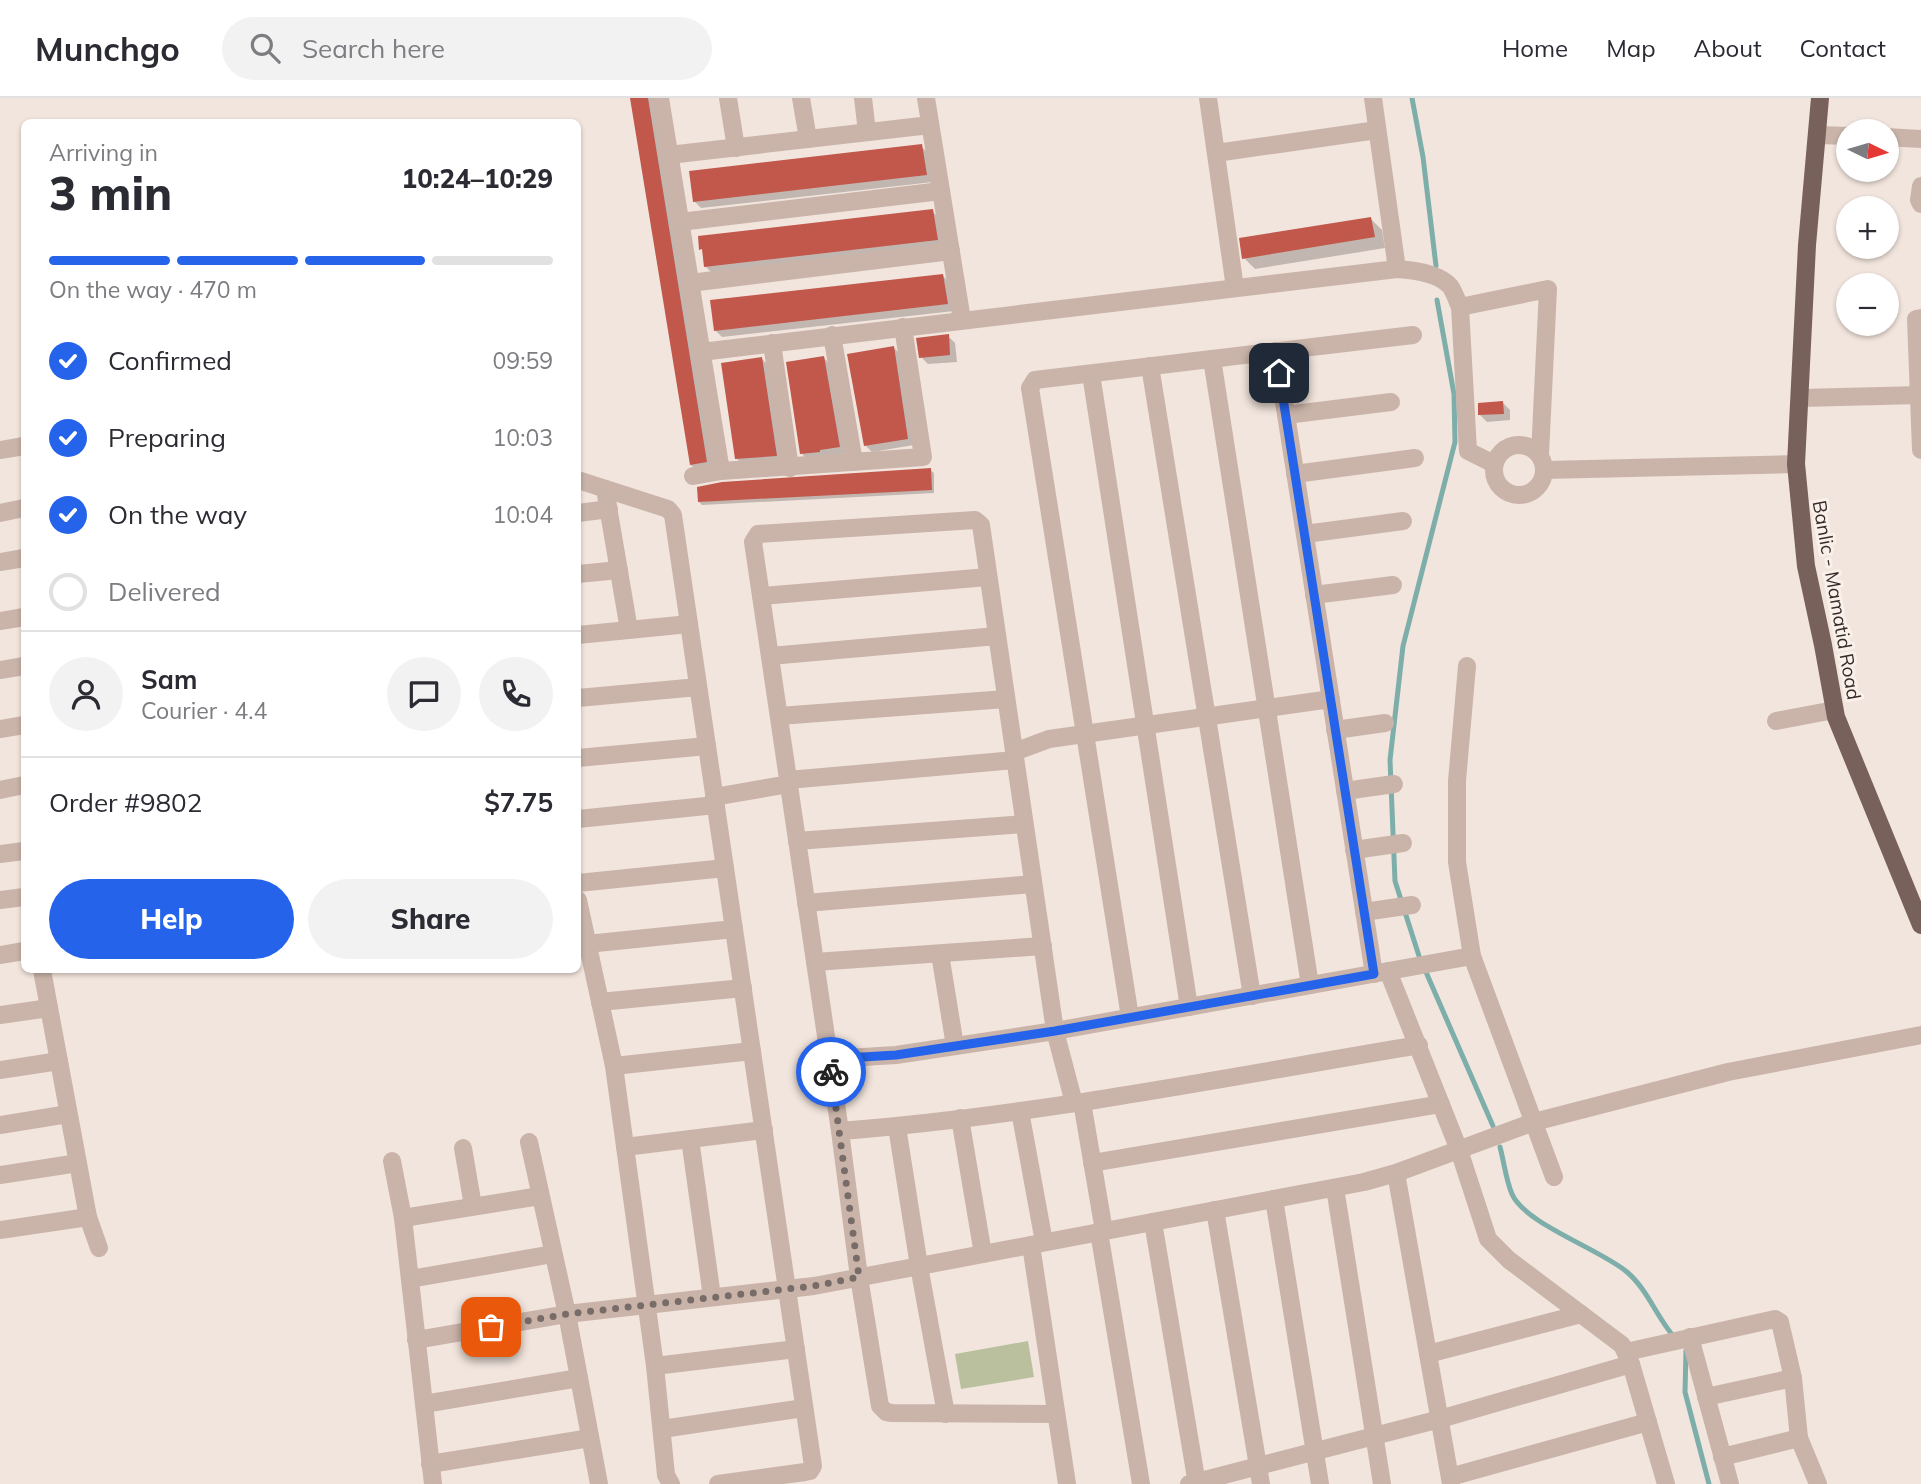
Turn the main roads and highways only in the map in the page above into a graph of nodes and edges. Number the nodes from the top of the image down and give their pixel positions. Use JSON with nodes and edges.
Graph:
{"nodes":[{"id":1,"x":1820,"y":98,"type":"edge"},
{"id":2,"x":1921,"y":925,"type":"edge"}],
"edges":[{"from":1,"to":2,"type":"main road","name":"Banlic - Mamatid Road"}]}
